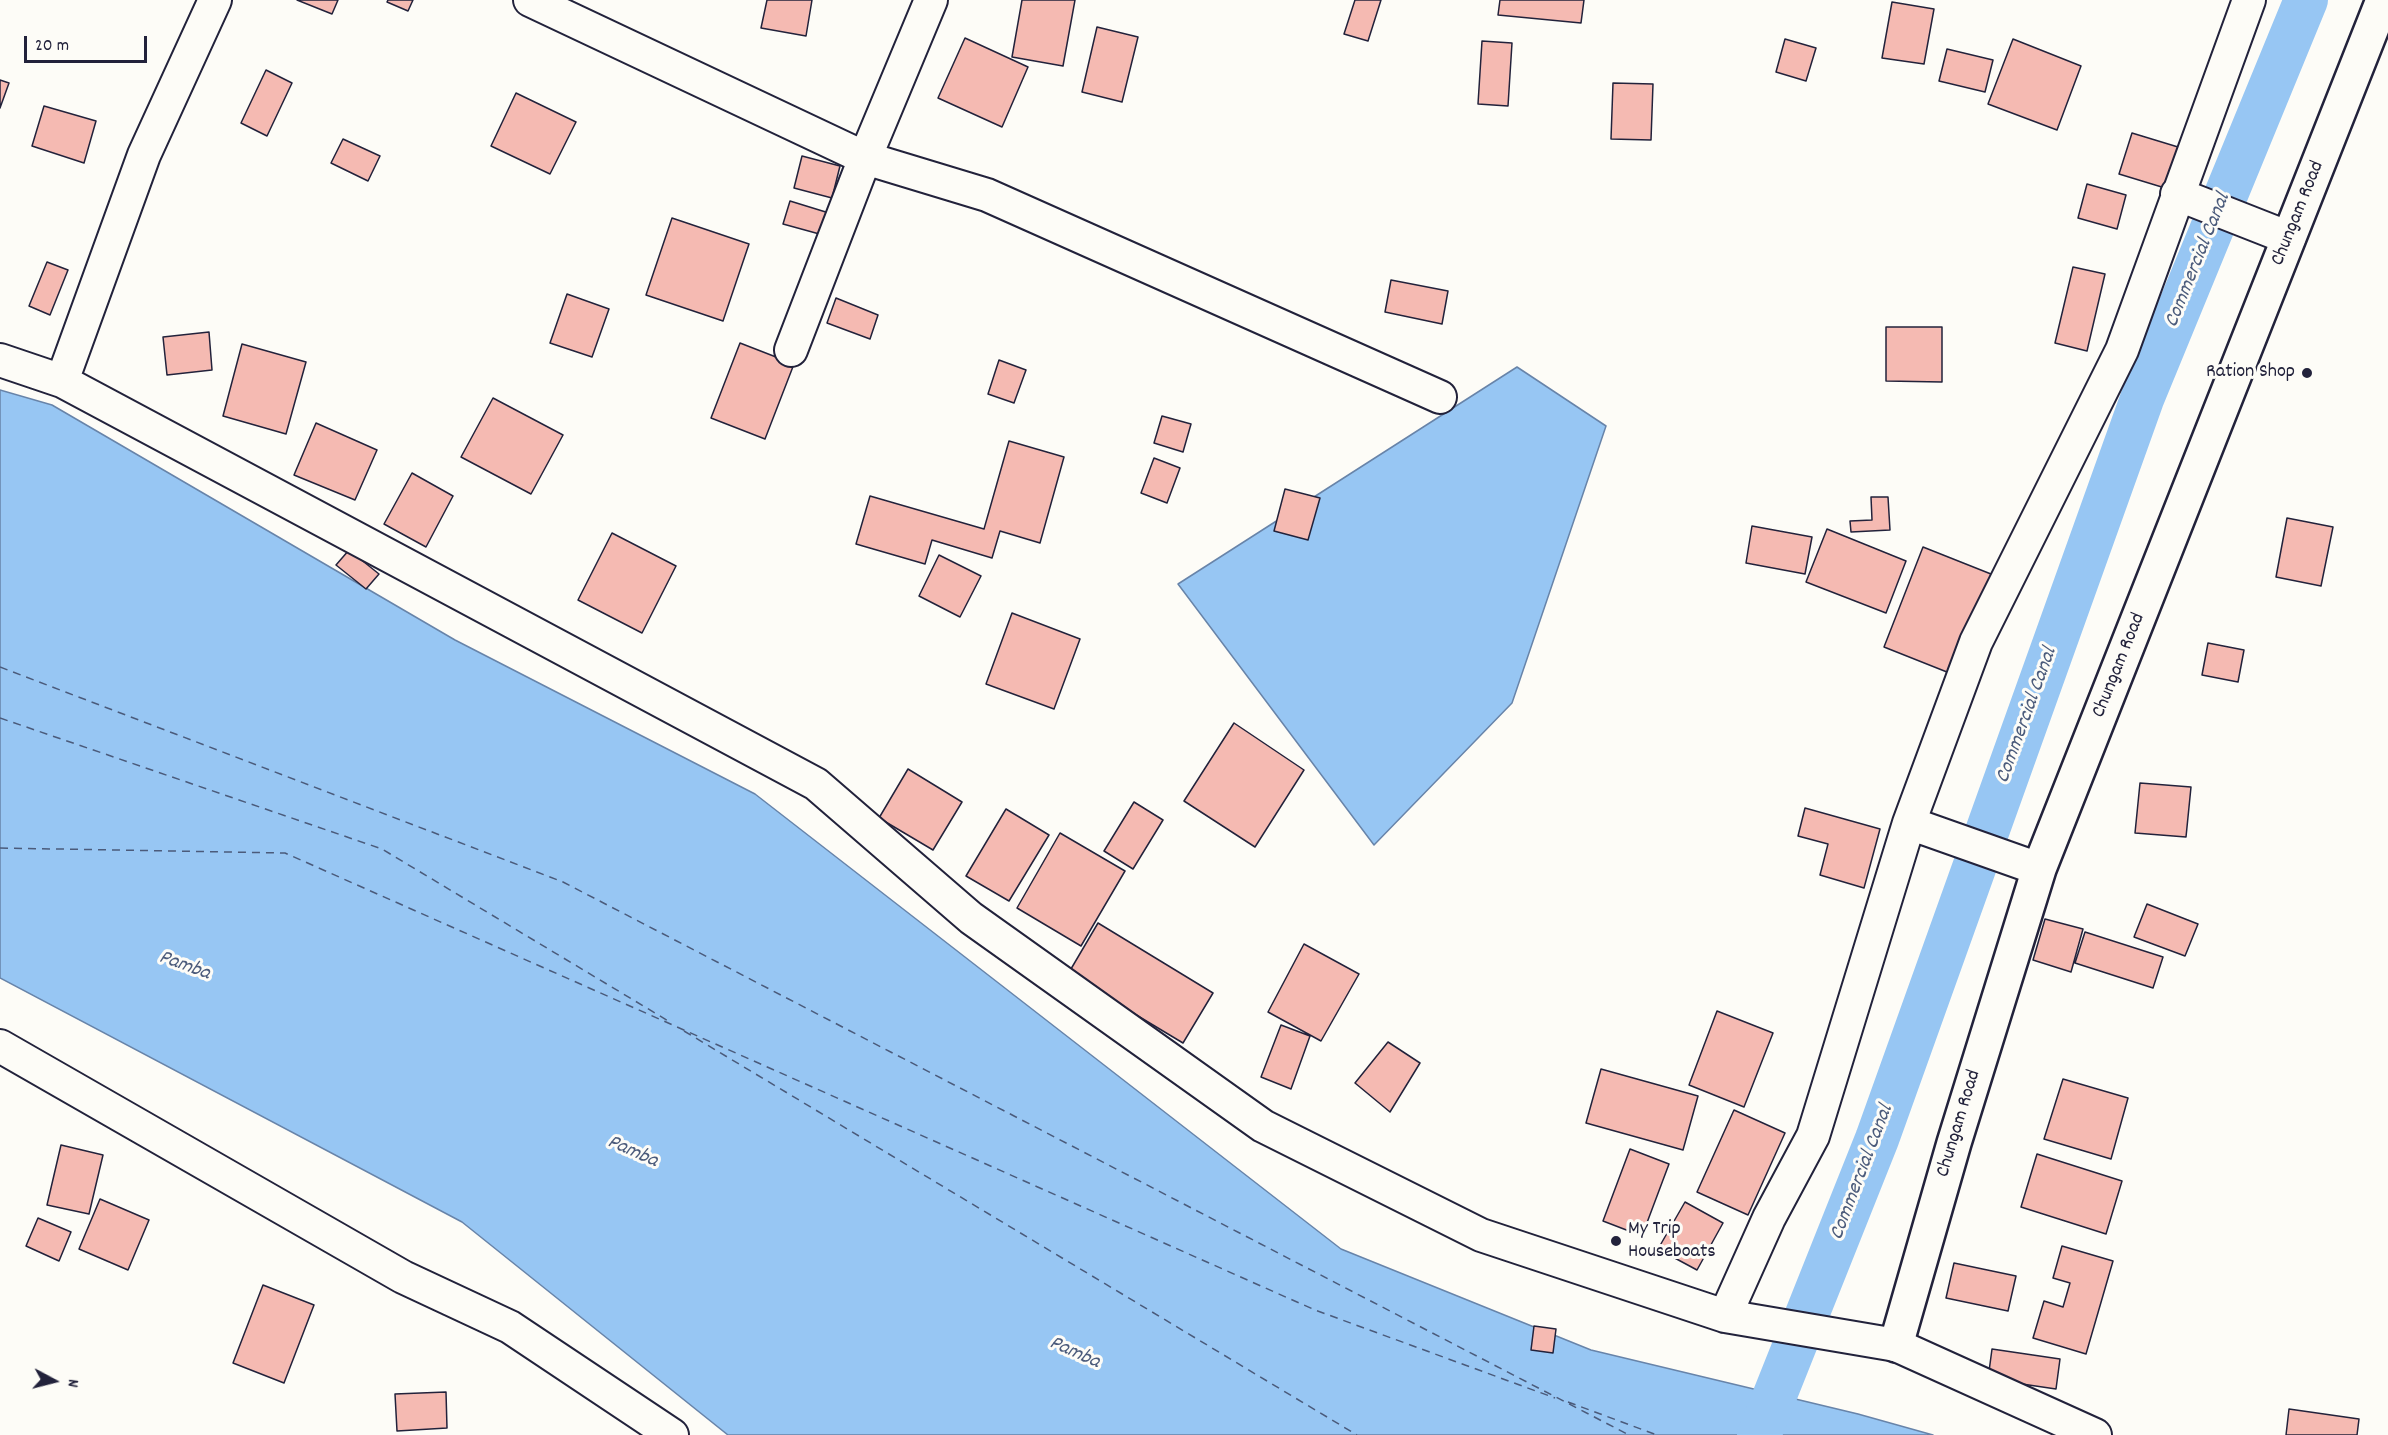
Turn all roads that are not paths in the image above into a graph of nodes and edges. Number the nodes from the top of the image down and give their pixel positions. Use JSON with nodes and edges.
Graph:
{"nodes":[{"id":1,"x":215,"y":0,"type":"edge"},
{"id":2,"x":530,"y":0,"type":"edge"},
{"id":3,"x":931,"y":0,"type":"edge"},
{"id":4,"x":2249,"y":0,"type":"edge"},
{"id":5,"x":2383,"y":0,"type":"edge"},
{"id":6,"x":865,"y":158,"type":"junction"},
{"id":7,"x":2177,"y":194,"type":"junction"},
{"id":8,"x":2289,"y":238,"type":"junction"},
{"id":9,"x":791,"y":350,"type":"dead end"},
{"id":10,"x":0,"y":360,"type":"edge"},
{"id":11,"x":62,"y":381,"type":"junction"},
{"id":12,"x":1440,"y":397,"type":"dead end"},
{"id":13,"x":1909,"y":823,"type":"junction"},
{"id":14,"x":2039,"y":869,"type":"junction"},
{"id":15,"x":0,"y":1046,"type":"edge"},
{"id":16,"x":1732,"y":1317,"type":"junction"},
{"id":17,"x":1896,"y":1345,"type":"junction"},
{"id":18,"x":672,"y":1435,"type":"edge"},
{"id":19,"x":2095,"y":1435,"type":"edge"}],
"edges":[{"from":1,"to":11,"type":"street"},
{"from":2,"to":6,"type":"street"},
{"from":3,"to":6,"type":"street"},
{"from":4,"to":7,"type":"street"},
{"from":5,"to":8,"type":"main road","name":"Chungam Road"},
{"from":6,"to":9,"type":"street"},
{"from":6,"to":12,"type":"street"},
{"from":7,"to":8,"type":"street"},
{"from":7,"to":13,"type":"street"},
{"from":8,"to":14,"type":"main road","name":"Chungam Road"},
{"from":10,"to":11,"type":"street"},
{"from":11,"to":16,"type":"street"},
{"from":13,"to":14,"type":"street"},
{"from":13,"to":16,"type":"street"},
{"from":14,"to":17,"type":"main road","name":"Chungam Road"},
{"from":15,"to":18,"type":"street"},
{"from":16,"to":17,"type":"street"},
{"from":17,"to":19,"type":"street"}]}
